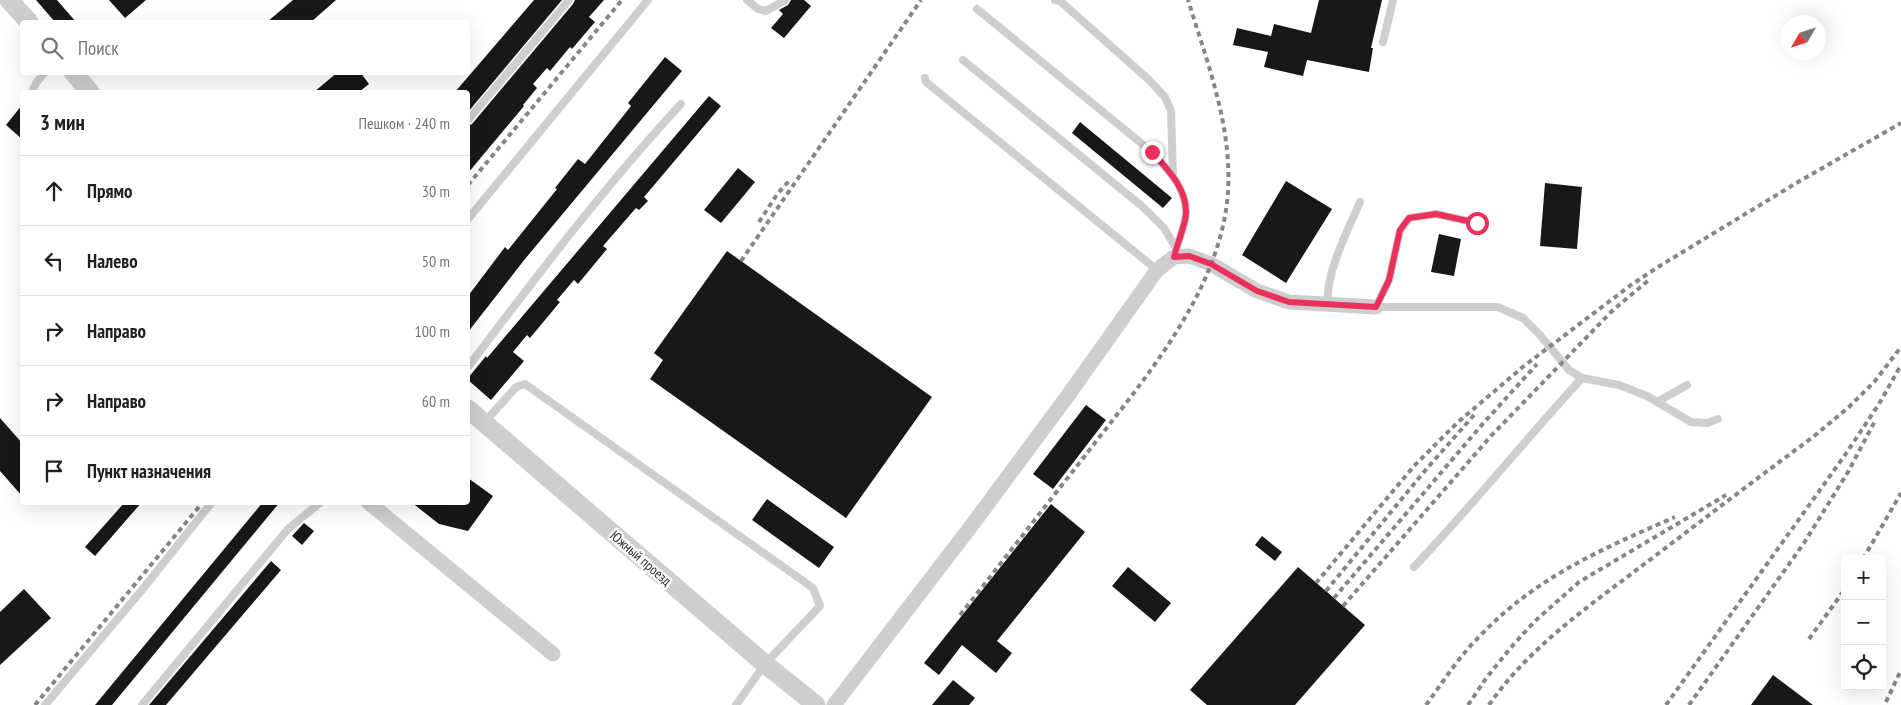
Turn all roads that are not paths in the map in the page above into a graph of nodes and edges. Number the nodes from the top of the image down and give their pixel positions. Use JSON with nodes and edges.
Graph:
{"nodes":[{"id":1,"x":9,"y":0,"type":"edge"},
{"id":2,"x":569,"y":0,"type":"edge"},
{"id":3,"x":648,"y":0,"type":"edge"},
{"id":4,"x":747,"y":0,"type":"edge"},
{"id":5,"x":785,"y":0,"type":"edge"},
{"id":6,"x":1056,"y":0,"type":"edge"},
{"id":7,"x":1393,"y":0,"type":"edge"},
{"id":8,"x":977,"y":9,"type":"dead end"},
{"id":9,"x":27,"y":20,"type":"edge"},
{"id":10,"x":1383,"y":42,"type":"dead end"},
{"id":11,"x":963,"y":60,"type":"dead end"},
{"id":12,"x":42,"y":75,"type":"edge"},
{"id":13,"x":76,"y":75,"type":"edge"},
{"id":14,"x":925,"y":78,"type":"dead end"},
{"id":15,"x":33,"y":90,"type":"edge"},
{"id":16,"x":88,"y":90,"type":"edge"},
{"id":17,"x":681,"y":104,"type":"dead end"},
{"id":18,"x":470,"y":118,"type":"edge"},
{"id":19,"x":1172,"y":175,"type":"junction"},
{"id":20,"x":1360,"y":202,"type":"dead end"},
{"id":21,"x":470,"y":217,"type":"edge"},
{"id":22,"x":1477,"y":223,"type":"dead end"},
{"id":23,"x":1175,"y":253,"type":"junction"},
{"id":24,"x":1157,"y":270,"type":"junction"},
{"id":25,"x":1328,"y":304,"type":"junction"},
{"id":26,"x":1376,"y":307,"type":"junction"},
{"id":27,"x":470,"y":364,"type":"edge"},
{"id":28,"x":1582,"y":378,"type":"junction"},
{"id":29,"x":1687,"y":385,"type":"dead end"},
{"id":30,"x":1657,"y":402,"type":"junction"},
{"id":31,"x":470,"y":411,"type":"edge"},
{"id":32,"x":1718,"y":419,"type":"dead end"},
{"id":33,"x":484,"y":423,"type":"junction"},
{"id":34,"x":210,"y":505,"type":"edge"},
{"id":35,"x":317,"y":505,"type":"edge"},
{"id":36,"x":372,"y":505,"type":"edge"},
{"id":37,"x":1414,"y":567,"type":"dead end"},
{"id":38,"x":554,"y":654,"type":"dead end"},
{"id":39,"x":765,"y":664,"type":"junction"},
{"id":40,"x":45,"y":705,"type":"edge"},
{"id":41,"x":142,"y":705,"type":"edge"},
{"id":42,"x":736,"y":705,"type":"edge"},
{"id":43,"x":816,"y":705,"type":"edge"},
{"id":44,"x":834,"y":705,"type":"edge"}],
"edges":[{"from":1,"to":9,"type":"street"},
{"from":2,"to":18,"type":"lane"},
{"from":3,"to":21,"type":"lane"},
{"from":4,"to":5,"type":"lane"},
{"from":6,"to":19,"type":"lane"},
{"from":7,"to":10,"type":"lane"},
{"from":8,"to":19,"type":"lane"},
{"from":11,"to":23,"type":"lane"},
{"from":12,"to":15,"type":"lane"},
{"from":13,"to":16,"type":"street"},
{"from":14,"to":24,"type":"lane"},
{"from":17,"to":27,"type":"lane"},
{"from":19,"to":23,"type":"lane"},
{"from":20,"to":25,"type":"lane"},
{"from":22,"to":26,"type":"lane"},
{"from":23,"to":24,"type":"street"},
{"from":23,"to":25,"type":"street"},
{"from":24,"to":44,"type":"street"},
{"from":25,"to":26,"type":"street"},
{"from":26,"to":28,"type":"lane"},
{"from":28,"to":30,"type":"lane"},
{"from":28,"to":37,"type":"lane"},
{"from":29,"to":30,"type":"lane"},
{"from":30,"to":32,"type":"lane"},
{"from":31,"to":33,"type":"street","name":"Южный проезд"},
{"from":33,"to":39,"type":"street","name":"Южный проезд"},
{"from":33,"to":39,"type":"lane"},
{"from":34,"to":40,"type":"lane"},
{"from":35,"to":41,"type":"lane"},
{"from":36,"to":38,"type":"street"},
{"from":39,"to":42,"type":"lane"},
{"from":39,"to":43,"type":"street","name":"Южный проезд"}]}
